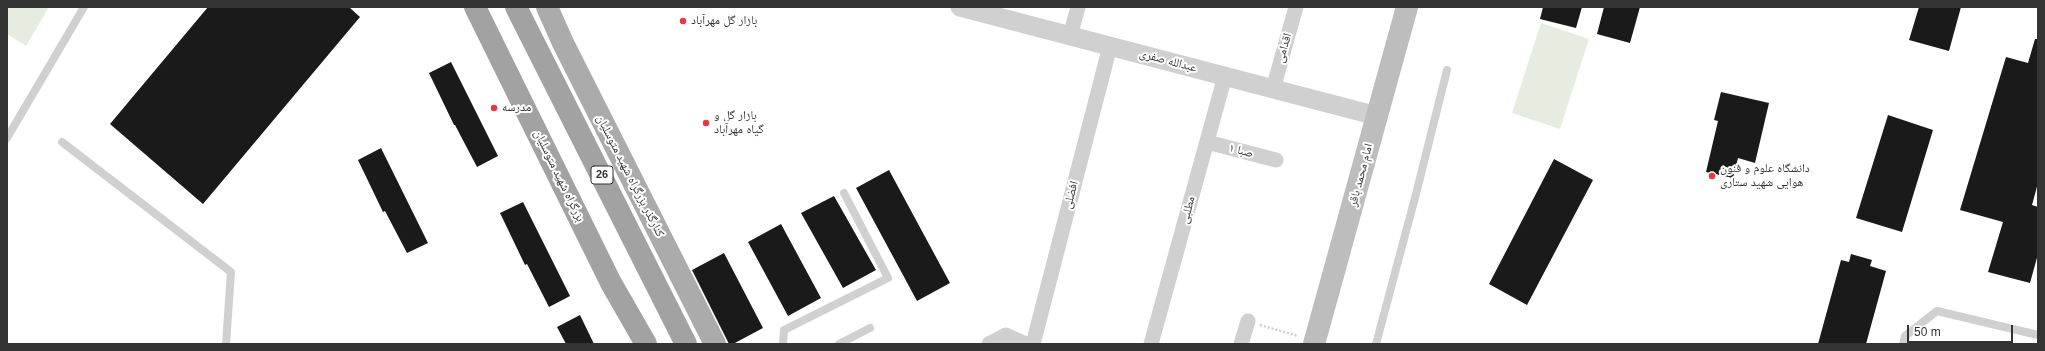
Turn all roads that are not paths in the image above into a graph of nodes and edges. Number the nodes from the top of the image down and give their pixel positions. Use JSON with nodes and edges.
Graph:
{"nodes":[{"id":1,"x":84,"y":7,"type":"edge"},
{"id":2,"x":475,"y":7,"type":"edge"},
{"id":3,"x":516,"y":7,"type":"edge"},
{"id":4,"x":547,"y":7,"type":"edge"},
{"id":5,"x":960,"y":7,"type":"edge"},
{"id":6,"x":1078,"y":7,"type":"edge"},
{"id":7,"x":1296,"y":7,"type":"edge"},
{"id":8,"x":1407,"y":7,"type":"edge"},
{"id":9,"x":1070,"y":36,"type":"junction"},
{"id":10,"x":1110,"y":46,"type":"junction"},
{"id":11,"x":1447,"y":70,"type":"dead end"},
{"id":12,"x":1225,"y":76,"type":"junction"},
{"id":13,"x":1273,"y":89,"type":"junction"},
{"id":14,"x":1377,"y":116,"type":"junction"},
{"id":15,"x":7,"y":138,"type":"edge"},
{"id":16,"x":62,"y":142,"type":"dead end"},
{"id":17,"x":1206,"y":142,"type":"junction"},
{"id":18,"x":1276,"y":160,"type":"dead end"},
{"id":19,"x":844,"y":193,"type":"dead end"},
{"id":20,"x":624,"y":307,"type":"junction"},
{"id":21,"x":1248,"y":322,"type":"road end"},
{"id":22,"x":870,"y":328,"type":"dead end"},
{"id":23,"x":2038,"y":335,"type":"edge"},
{"id":24,"x":1314,"y":343,"type":"edge"},
{"id":25,"x":226,"y":344,"type":"edge"},
{"id":26,"x":636,"y":344,"type":"edge"},
{"id":27,"x":646,"y":344,"type":"edge"},
{"id":28,"x":686,"y":344,"type":"edge"},
{"id":29,"x":715,"y":344,"type":"edge"},
{"id":30,"x":783,"y":344,"type":"edge"},
{"id":31,"x":838,"y":344,"type":"edge"},
{"id":32,"x":989,"y":344,"type":"edge"},
{"id":33,"x":1026,"y":344,"type":"edge"},
{"id":34,"x":1033,"y":344,"type":"edge"},
{"id":35,"x":1151,"y":344,"type":"edge"},
{"id":36,"x":1241,"y":344,"type":"edge"},
{"id":37,"x":1376,"y":344,"type":"edge"},
{"id":38,"x":1903,"y":344,"type":"edge"}],
"edges":[{"from":1,"to":15,"type":"lane"},
{"from":2,"to":20,"type":"highway","name":"بزرگراه شهید متوسلیان"},
{"from":3,"to":28,"type":"highway","number":"26"},
{"from":4,"to":29,"type":"main road","name":"کنارگذر بزرگراه شهید متوسلیان"},
{"from":5,"to":9,"type":"street","name":"عبدالله صفری"},
{"from":6,"to":9,"type":"street"},
{"from":7,"to":13,"type":"street","name":"اقدامی"},
{"from":8,"to":14,"type":"main road","name":"امام محمد باقر"},
{"from":9,"to":10,"type":"street","name":"عبدالله صفری"},
{"from":10,"to":12,"type":"street","name":"عبدالله صفری"},
{"from":10,"to":34,"type":"street","name":"افضلی"},
{"from":11,"to":37,"type":"lane"},
{"from":12,"to":13,"type":"street","name":"عبدالله صفری"},
{"from":12,"to":17,"type":"street","name":"مطلبی"},
{"from":13,"to":14,"type":"street","name":"عبدالله صفری"},
{"from":14,"to":24,"type":"main road","name":"امام محمد باقر"},
{"from":16,"to":25,"type":"lane"},
{"from":17,"to":18,"type":"street","name":"صبا ۱"},
{"from":17,"to":35,"type":"street","name":"مطلبی"},
{"from":19,"to":30,"type":"lane"},
{"from":20,"to":26,"type":"main road"},
{"from":20,"to":27,"type":"highway","name":"بزرگراه شهید متوسلیان"},
{"from":21,"to":36,"type":"street"},
{"from":22,"to":31,"type":"lane"},
{"from":23,"to":38,"type":"lane"},
{"from":32,"to":33,"type":"street"}]}
